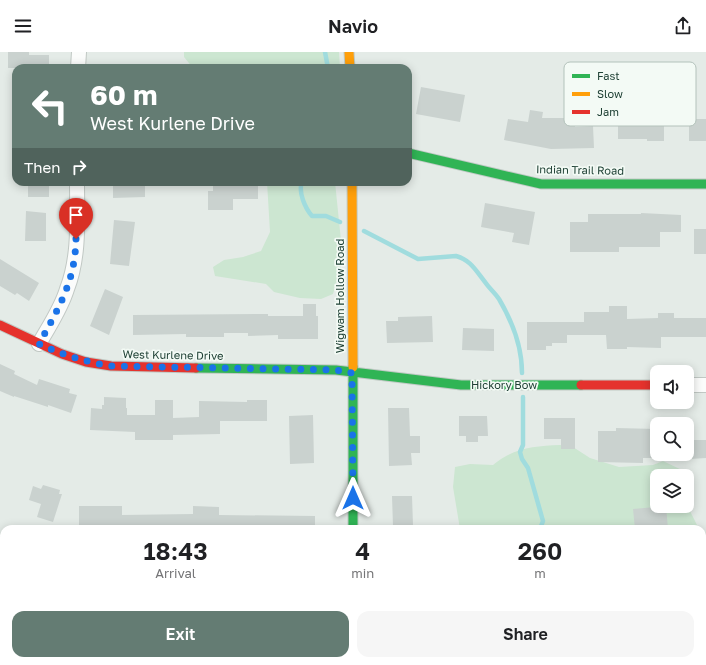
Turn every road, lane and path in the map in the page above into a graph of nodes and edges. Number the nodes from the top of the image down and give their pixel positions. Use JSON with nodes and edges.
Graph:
{"nodes":[{"id":1,"x":78,"y":52,"type":"edge"},
{"id":2,"x":349,"y":52,"type":"edge"},
{"id":3,"x":78,"y":64,"type":"edge"},
{"id":4,"x":350,"y":64,"type":"edge"},
{"id":5,"x":412,"y":154,"type":"edge"},
{"id":6,"x":706,"y":184,"type":"edge"},
{"id":7,"x":77,"y":186,"type":"edge"},
{"id":8,"x":352,"y":186,"type":"edge"},
{"id":9,"x":0,"y":325,"type":"edge"},
{"id":10,"x":39,"y":344,"type":"junction"},
{"id":11,"x":352,"y":373,"type":"junction"},
{"id":12,"x":650,"y":385,"type":"edge"},
{"id":13,"x":694,"y":385,"type":"edge"},
{"id":14,"x":706,"y":385,"type":"edge"},
{"id":15,"x":353,"y":525,"type":"edge"}],
"edges":[{"from":1,"to":3,"type":"street"},
{"from":2,"to":4,"type":"street"},
{"from":5,"to":6,"type":"street","name":"Indian Trail Road"},
{"from":7,"to":10,"type":"street"},
{"from":8,"to":11,"type":"street","name":"Wigwam Hollow Road"},
{"from":9,"to":10,"type":"street","name":"West Kurlene Drive"},
{"from":10,"to":11,"type":"street","name":"West Kurlene Drive"},
{"from":11,"to":12,"type":"street","name":"Hickory Bow"},
{"from":11,"to":15,"type":"street","name":"Wigwam Hollow Road"},
{"from":13,"to":14,"type":"street"}]}
